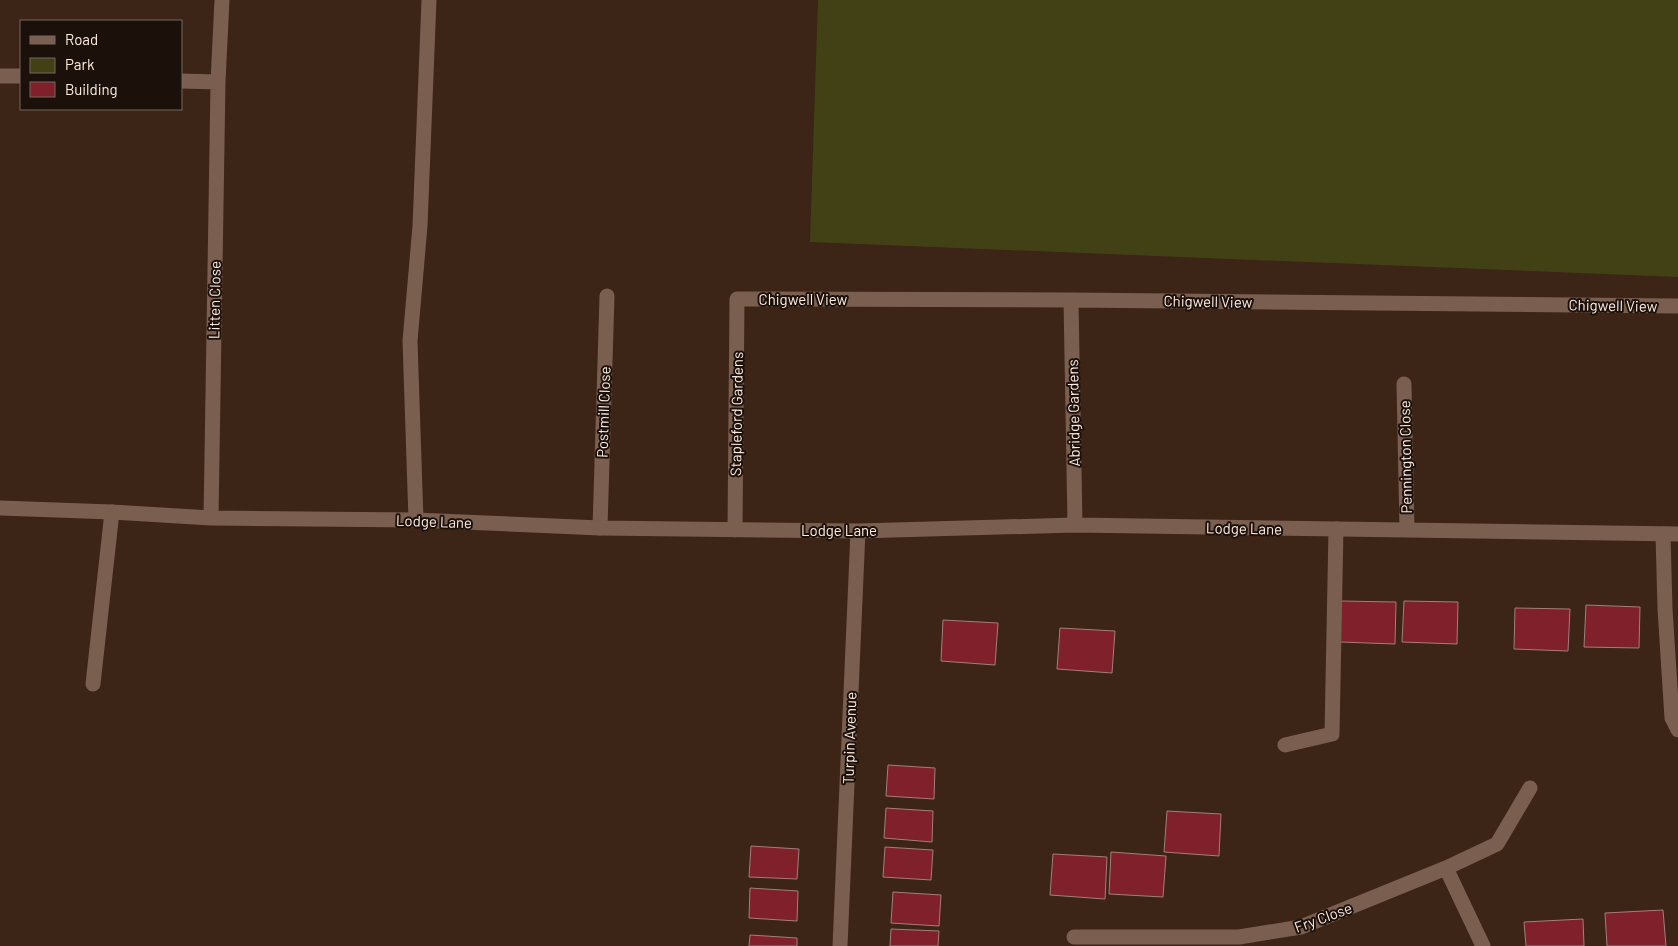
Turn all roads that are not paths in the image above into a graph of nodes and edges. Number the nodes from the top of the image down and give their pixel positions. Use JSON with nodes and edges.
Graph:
{"nodes":[{"id":1,"x":222,"y":0,"type":"edge"},
{"id":2,"x":429,"y":0,"type":"edge"},
{"id":3,"x":0,"y":76,"type":"edge"},
{"id":4,"x":20,"y":76,"type":"edge"},
{"id":5,"x":182,"y":81,"type":"edge"},
{"id":6,"x":218,"y":82,"type":"junction"},
{"id":7,"x":607,"y":296,"type":"dead end"},
{"id":8,"x":738,"y":299,"type":"joint"},
{"id":9,"x":1070,"y":300,"type":"junction"},
{"id":10,"x":1678,"y":306,"type":"edge"},
{"id":11,"x":1404,"y":384,"type":"dead end"},
{"id":12,"x":0,"y":508,"type":"edge"},
{"id":13,"x":112,"y":512,"type":"junction"},
{"id":14,"x":211,"y":518,"type":"junction"},
{"id":15,"x":416,"y":520,"type":"junction"},
{"id":16,"x":1075,"y":525,"type":"junction"},
{"id":17,"x":600,"y":528,"type":"junction"},
{"id":18,"x":735,"y":530,"type":"junction"},
{"id":19,"x":1336,"y":530,"type":"junction"},
{"id":20,"x":1407,"y":530,"type":"junction"},
{"id":21,"x":858,"y":531,"type":"junction"},
{"id":22,"x":1662,"y":534,"type":"junction"},
{"id":23,"x":1678,"y":534,"type":"edge"},
{"id":24,"x":93,"y":684,"type":"dead end"},
{"id":25,"x":1678,"y":730,"type":"edge"},
{"id":26,"x":1285,"y":744,"type":"dead end"},
{"id":27,"x":1530,"y":788,"type":"dead end"},
{"id":28,"x":1446,"y":868,"type":"junction"},
{"id":29,"x":1074,"y":937,"type":"dead end"},
{"id":30,"x":840,"y":946,"type":"edge"},
{"id":31,"x":1483,"y":946,"type":"edge"}],
"edges":[{"from":1,"to":6,"type":"street","name":"Litten Close"},
{"from":2,"to":15,"type":"street"},
{"from":3,"to":4,"type":"street"},
{"from":5,"to":6,"type":"street"},
{"from":6,"to":14,"type":"street","name":"Litten Close"},
{"from":7,"to":17,"type":"street","name":"Postmill Close"},
{"from":8,"to":9,"type":"street","name":"Chigwell View"},
{"from":8,"to":18,"type":"street","name":"Stapleford Gardens"},
{"from":9,"to":10,"type":"street","name":"Chigwell View"},
{"from":9,"to":16,"type":"street","name":"Abridge Gardens"},
{"from":11,"to":20,"type":"street","name":"Pennington Close"},
{"from":12,"to":13,"type":"street","name":"Lodge Lane"},
{"from":13,"to":14,"type":"street","name":"Lodge Lane"},
{"from":13,"to":24,"type":"street"},
{"from":14,"to":15,"type":"street","name":"Lodge Lane"},
{"from":15,"to":17,"type":"street","name":"Lodge Lane"},
{"from":16,"to":19,"type":"street","name":"Lodge Lane"},
{"from":16,"to":21,"type":"street","name":"Lodge Lane"},
{"from":17,"to":18,"type":"street","name":"Lodge Lane"},
{"from":18,"to":21,"type":"street","name":"Lodge Lane"},
{"from":19,"to":20,"type":"street","name":"Lodge Lane"},
{"from":19,"to":26,"type":"street"},
{"from":20,"to":22,"type":"street","name":"Lodge Lane"},
{"from":21,"to":30,"type":"street","name":"Turpin Avenue"},
{"from":22,"to":23,"type":"street","name":"Lodge Lane"},
{"from":22,"to":25,"type":"street"},
{"from":27,"to":28,"type":"street","name":"Fry Close"},
{"from":28,"to":29,"type":"street","name":"Fry Close"},
{"from":28,"to":31,"type":"street"}]}
